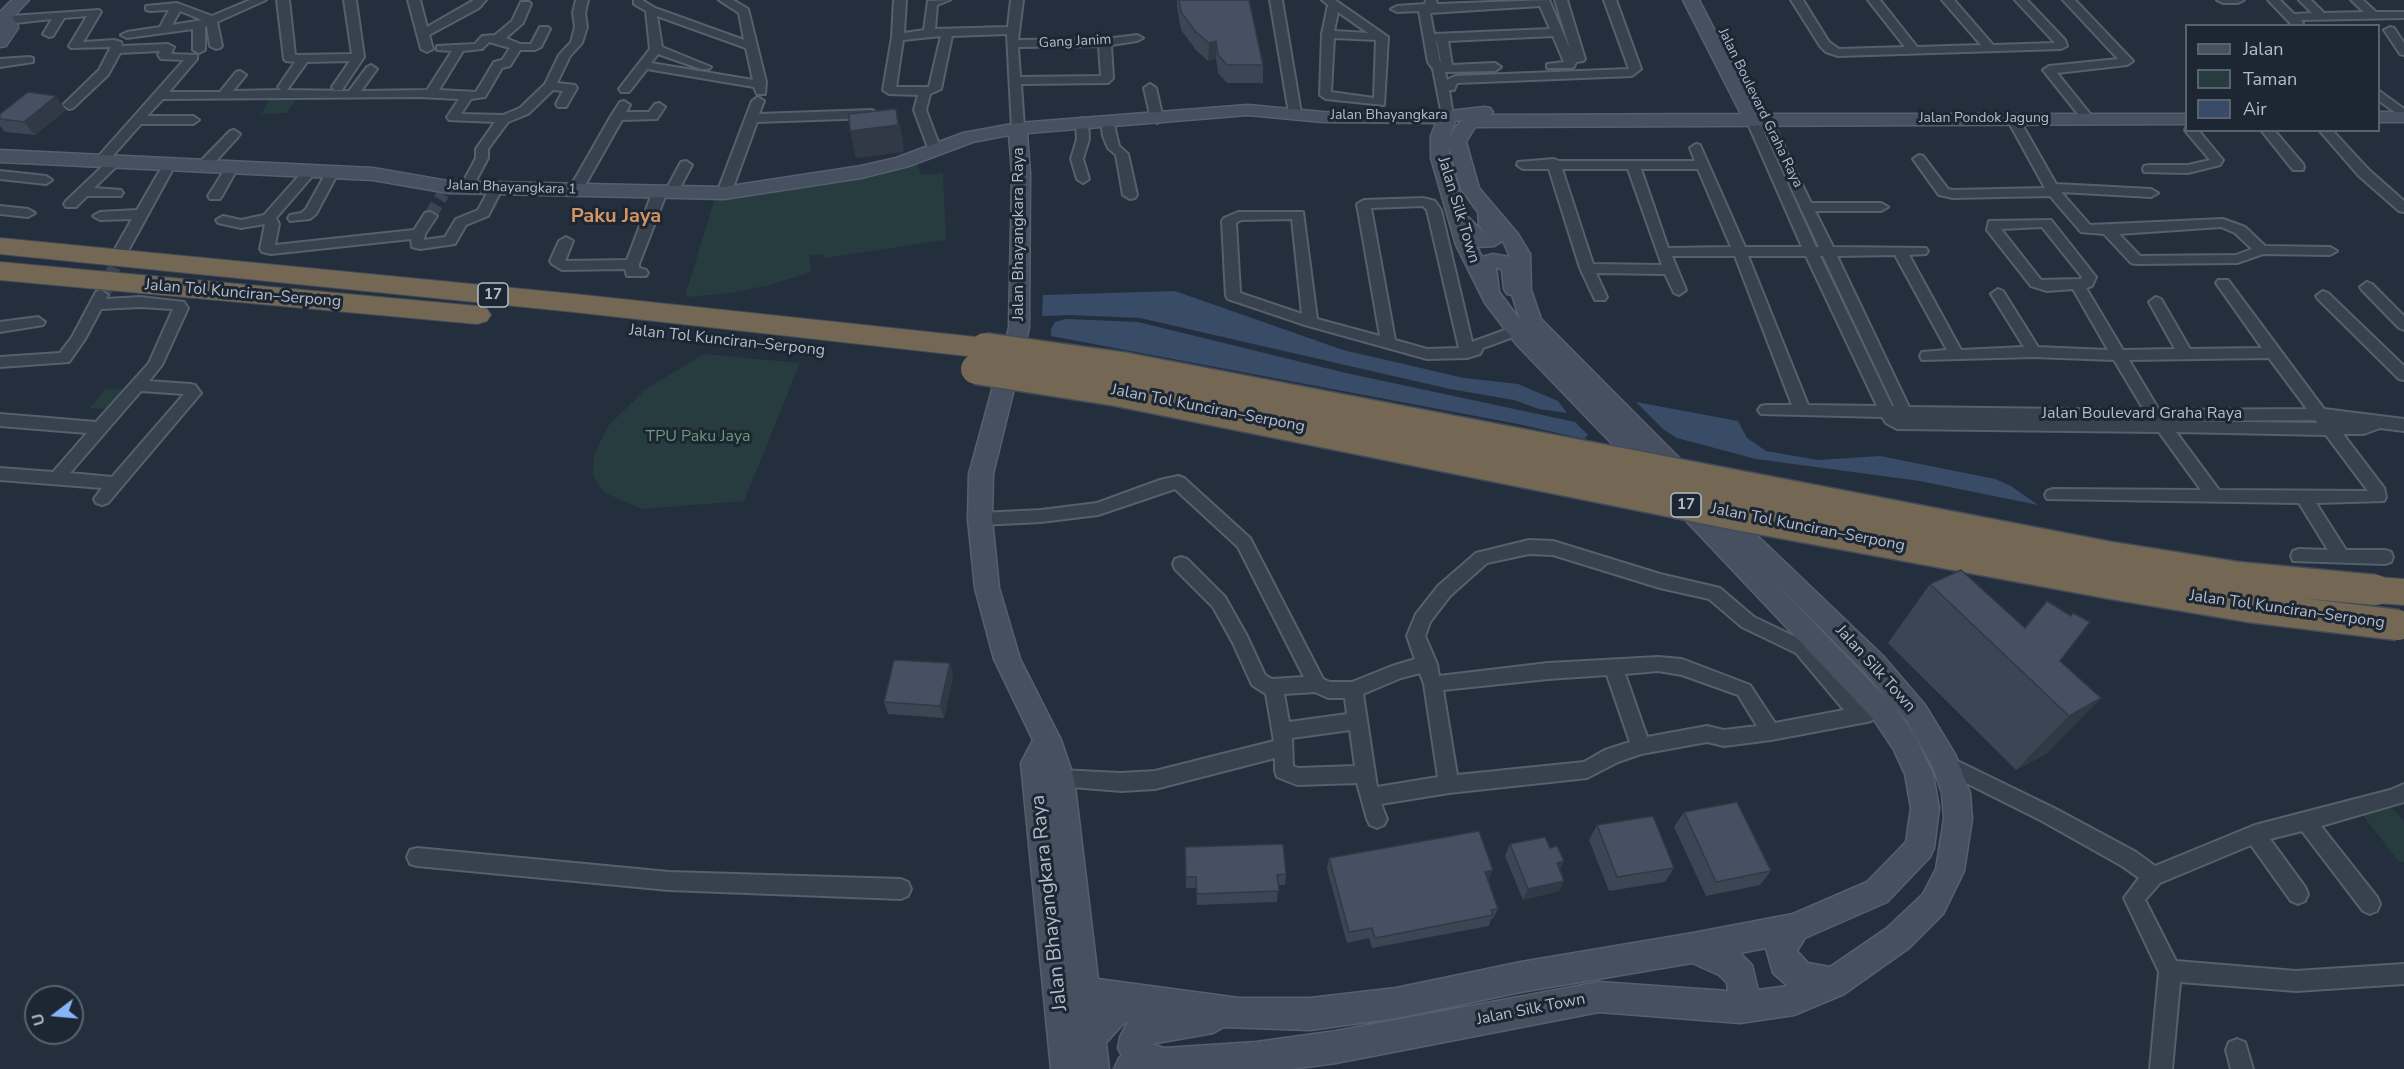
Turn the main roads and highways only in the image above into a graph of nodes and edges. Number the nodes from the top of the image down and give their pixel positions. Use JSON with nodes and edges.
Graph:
{"nodes":[{"id":1,"x":21,"y":0,"type":"edge"},
{"id":2,"x":1691,"y":0,"type":"edge"},
{"id":3,"x":1707,"y":0,"type":"edge"},
{"id":4,"x":2,"y":21,"type":"edge"},
{"id":5,"x":0,"y":42,"type":"edge"},
{"id":6,"x":1761,"y":115,"type":"junction"},
{"id":7,"x":2404,"y":116,"type":"edge"},
{"id":8,"x":1447,"y":117,"type":"junction"},
{"id":9,"x":2380,"y":117,"type":"edge"},
{"id":10,"x":1393,"y":119,"type":"junction"},
{"id":11,"x":1469,"y":123,"type":"joint"},
{"id":12,"x":2185,"y":123,"type":"edge"},
{"id":13,"x":1018,"y":128,"type":"junction"},
{"id":14,"x":0,"y":156,"type":"edge"},
{"id":15,"x":1440,"y":158,"type":"junction"},
{"id":16,"x":1485,"y":209,"type":"junction"},
{"id":17,"x":1457,"y":218,"type":"junction"},
{"id":18,"x":0,"y":246,"type":"edge"},
{"id":19,"x":0,"y":271,"type":"edge"},
{"id":20,"x":1492,"y":298,"type":"junction"},
{"id":21,"x":1524,"y":302,"type":"junction"},
{"id":22,"x":980,"y":358,"type":"junction"},
{"id":23,"x":2390,"y":591,"type":"edge"},
{"id":24,"x":2401,"y":625,"type":"edge"},
{"id":25,"x":1047,"y":740,"type":"junction"},
{"id":26,"x":1794,"y":928,"type":"junction"},
{"id":27,"x":1693,"y":948,"type":"junction"},
{"id":28,"x":1833,"y":983,"type":"junction"},
{"id":29,"x":1085,"y":992,"type":"junction"},
{"id":30,"x":1145,"y":1000,"type":"junction"},
{"id":31,"x":1740,"y":1007,"type":"junction"},
{"id":32,"x":1239,"y":1014,"type":"junction"},
{"id":33,"x":1089,"y":1035,"type":"junction"},
{"id":34,"x":1163,"y":1064,"type":"junction"},
{"id":35,"x":1256,"y":1064,"type":"edge"},
{"id":36,"x":1068,"y":1069,"type":"edge"},
{"id":37,"x":1093,"y":1069,"type":"edge"},
{"id":38,"x":1130,"y":1069,"type":"edge"}],
"edges":[{"from":1,"to":4,"type":"main road"},
{"from":2,"to":6,"type":"main road","name":"Jalan Boulevard Graha Raya"},
{"from":3,"to":6,"type":"main road","name":"Jalan Boulevard Graha Raya"},
{"from":4,"to":5,"type":"main road"},
{"from":6,"to":8,"type":"main road","name":"Jalan Bhayangkara"},
{"from":6,"to":11,"type":"main road","name":"Jalan Bhayangkara"},
{"from":6,"to":12,"type":"main road","name":"Jalan Pondok Jagung"},
{"from":7,"to":9,"type":"main road"},
{"from":8,"to":10,"type":"main road","name":"Jalan Bhayangkara"},
{"from":8,"to":15,"type":"main road","name":"Jalan Silk Town"},
{"from":10,"to":13,"type":"main road","name":"Jalan Bhayangkara"},
{"from":10,"to":15,"type":"main road"},
{"from":11,"to":16,"type":"main road","name":"Jalan Silk Town"},
{"from":13,"to":14,"type":"main road","name":"Jalan Bhayangkara 1"},
{"from":13,"to":25,"type":"main road","name":"Jalan Bhayangkara Raya"},
{"from":15,"to":17,"type":"main road","name":"Jalan Silk Town"},
{"from":16,"to":17,"type":"main road"},
{"from":16,"to":21,"type":"main road","name":"Jalan Silk Town"},
{"from":17,"to":20,"type":"main road","name":"Jalan Silk Town"},
{"from":18,"to":22,"type":"highway","name":"Jalan Tol Kunciran–Serpong","number":"17"},
{"from":19,"to":22,"type":"highway","name":"Jalan Tol Kunciran–Serpong","number":"17"},
{"from":20,"to":21,"type":"main road"},
{"from":20,"to":26,"type":"main road","name":"Jalan Silk Town"},
{"from":21,"to":28,"type":"main road","name":"Jalan Silk Town"},
{"from":22,"to":23,"type":"highway","name":"Jalan Tol Kunciran–Serpong","number":"17","bridge":true},
{"from":22,"to":24,"type":"highway","name":"Jalan Tol Kunciran–Serpong","number":"17","bridge":true},
{"from":25,"to":29,"type":"main road","name":"Jalan Bhayangkara Raya"},
{"from":25,"to":36,"type":"main road","name":"Jalan Bhayangkara Raya"},
{"from":26,"to":27,"type":"main road","name":"Jalan Silk Town"},
{"from":26,"to":28,"type":"main road"},
{"from":27,"to":31,"type":"main road"},
{"from":27,"to":32,"type":"main road","name":"Jalan Silk Town"},
{"from":28,"to":31,"type":"main road","name":"Jalan Silk Town"},
{"from":29,"to":30,"type":"main road","name":"Jalan Silk Town"},
{"from":29,"to":33,"type":"main road","name":"Jalan Bhayangkara Raya"},
{"from":30,"to":32,"type":"main road","name":"Jalan Silk Town"},
{"from":30,"to":33,"type":"main road"},
{"from":31,"to":35,"type":"main road","name":"Jalan Silk Town"},
{"from":32,"to":34,"type":"main road"},
{"from":33,"to":36,"type":"main road"},
{"from":33,"to":37,"type":"main road","name":"Jalan Bhayangkara Raya"},
{"from":34,"to":35,"type":"main road","name":"Jalan Silk Town"},
{"from":34,"to":38,"type":"main road","name":"Jalan Silk Town"}]}
